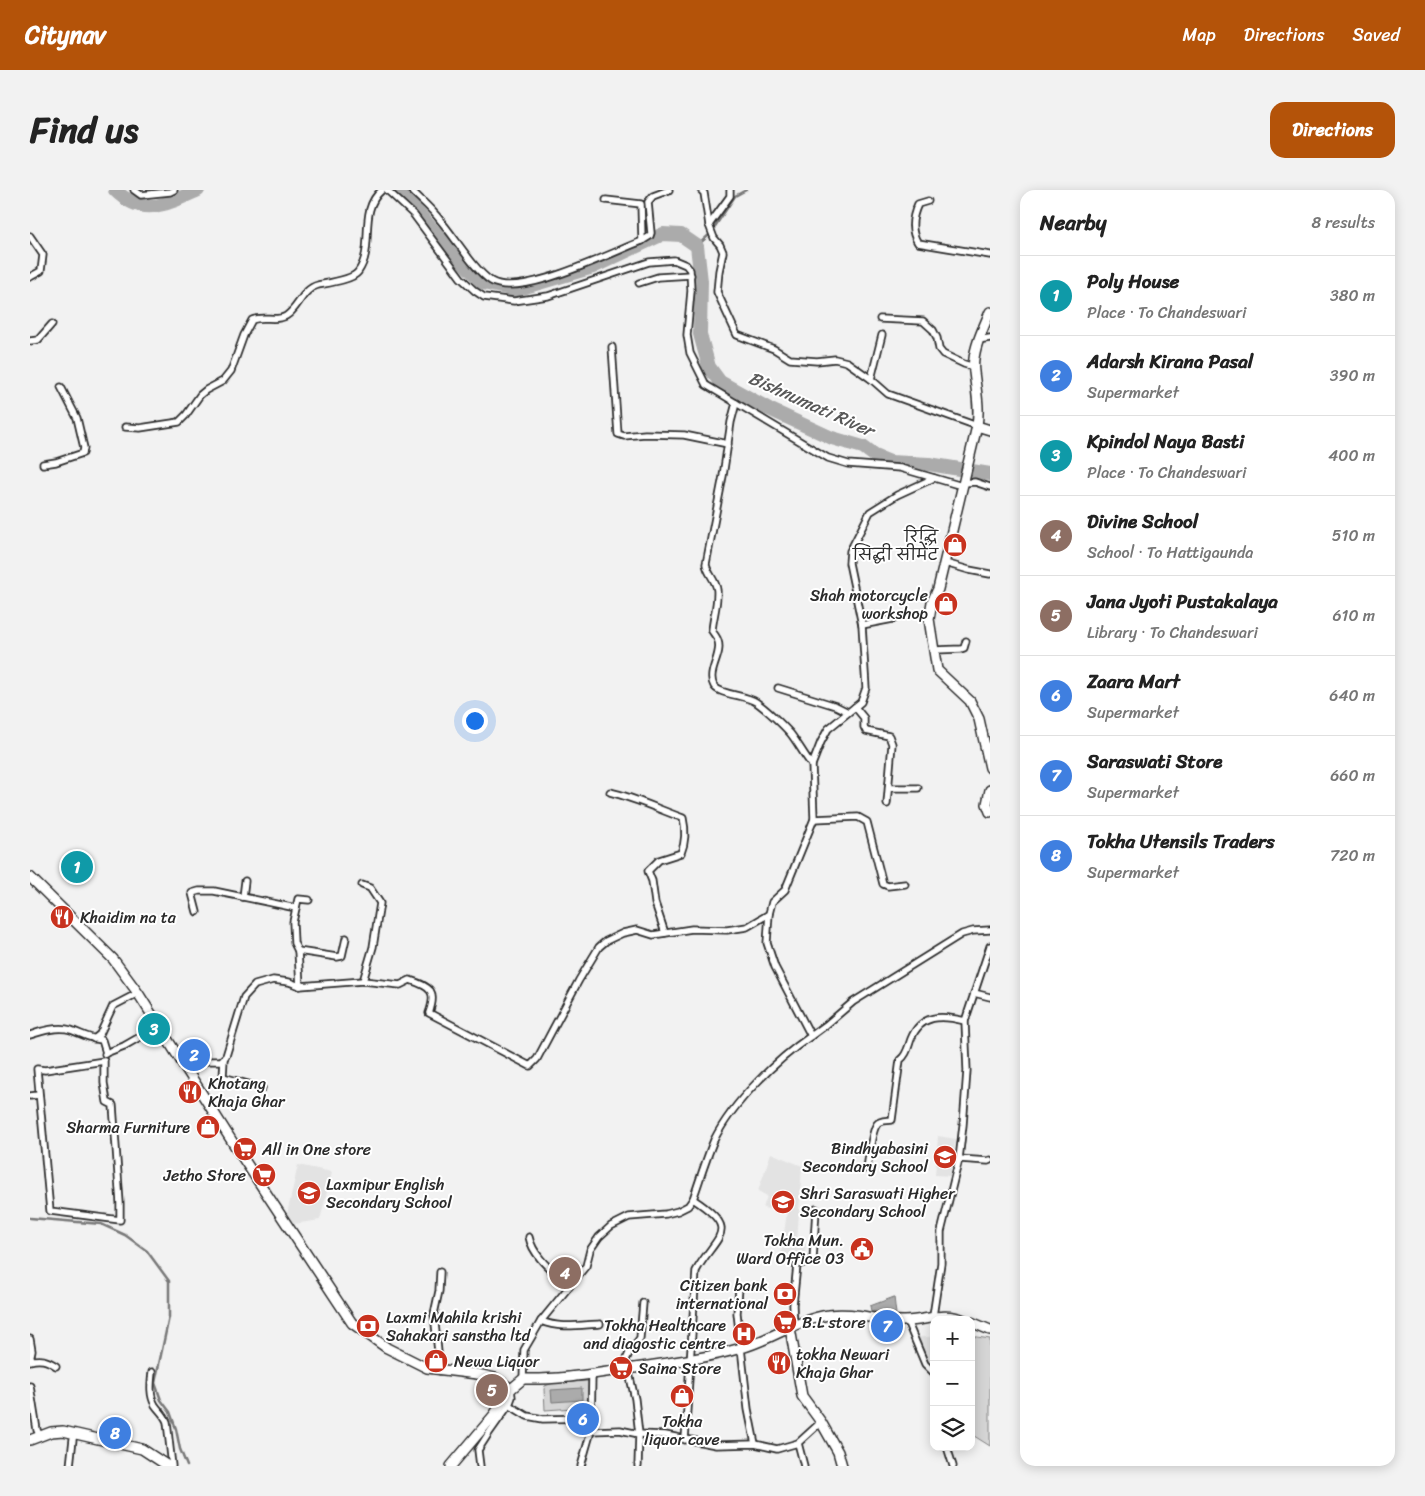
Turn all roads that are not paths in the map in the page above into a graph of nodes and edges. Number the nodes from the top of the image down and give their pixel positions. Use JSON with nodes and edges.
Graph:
{"nodes":[{"id":1,"x":134,"y":190,"type":"edge"},
{"id":2,"x":174,"y":190,"type":"edge"},
{"id":3,"x":382,"y":190,"type":"edge"},
{"id":4,"x":387,"y":190,"type":"edge"},
{"id":5,"x":411,"y":190,"type":"edge"},
{"id":6,"x":669,"y":190,"type":"edge"},
{"id":7,"x":701,"y":190,"type":"edge"},
{"id":8,"x":730,"y":190,"type":"edge"},
{"id":9,"x":606,"y":200,"type":"dead end"},
{"id":10,"x":928,"y":201,"type":"dead end"},
{"id":11,"x":709,"y":225,"type":"junction"},
{"id":12,"x":30,"y":236,"type":"edge"},
{"id":13,"x":642,"y":241,"type":"junction"},
{"id":14,"x":990,"y":255,"type":"edge"},
{"id":15,"x":691,"y":275,"type":"junction"},
{"id":16,"x":30,"y":277,"type":"edge"},
{"id":17,"x":639,"y":283,"type":"dead end"},
{"id":18,"x":990,"y":312,"type":"edge"},
{"id":19,"x":880,"y":319,"type":"dead end"},
{"id":20,"x":52,"y":324,"type":"dead end"},
{"id":21,"x":882,"y":335,"type":"dead end"},
{"id":22,"x":990,"y":338,"type":"edge"},
{"id":23,"x":978,"y":340,"type":"junction"},
{"id":24,"x":30,"y":341,"type":"edge"},
{"id":25,"x":612,"y":347,"type":"dead end"},
{"id":26,"x":974,"y":367,"type":"junction"},
{"id":27,"x":871,"y":378,"type":"junction"},
{"id":28,"x":61,"y":387,"type":"dead end"},
{"id":29,"x":736,"y":403,"type":"junction"},
{"id":30,"x":977,"y":426,"type":"junction"},
{"id":31,"x":125,"y":427,"type":"dead end"},
{"id":32,"x":990,"y":430,"type":"edge"},
{"id":33,"x":728,"y":444,"type":"junction"},
{"id":34,"x":43,"y":464,"type":"dead end"},
{"id":35,"x":934,"y":478,"type":"junction"},
{"id":36,"x":963,"y":482,"type":"junction"},
{"id":37,"x":990,"y":487,"type":"edge"},
{"id":38,"x":945,"y":563,"type":"junction"},
{"id":39,"x":990,"y":574,"type":"edge"},
{"id":40,"x":893,"y":619,"type":"dead end"},
{"id":41,"x":862,"y":625,"type":"junction"},
{"id":42,"x":966,"y":641,"type":"dead end"},
{"id":43,"x":935,"y":650,"type":"junction"},
{"id":44,"x":778,"y":688,"type":"dead end"},
{"id":45,"x":855,"y":707,"type":"junction"},
{"id":46,"x":848,"y":712,"type":"junction"},
{"id":47,"x":812,"y":765,"type":"junction"},
{"id":48,"x":990,"y":768,"type":"edge"},
{"id":49,"x":889,"y":788,"type":"junction"},
{"id":50,"x":918,"y":788,"type":"dead end"},
{"id":51,"x":990,"y":790,"type":"edge"},
{"id":52,"x":610,"y":792,"type":"dead end"},
{"id":53,"x":888,"y":804,"type":"dead end"},
{"id":54,"x":990,"y":812,"type":"edge"},
{"id":55,"x":814,"y":819,"type":"junction"},
{"id":56,"x":30,"y":876,"type":"edge"},
{"id":57,"x":245,"y":881,"type":"dead end"},
{"id":58,"x":905,"y":884,"type":"dead end"},
{"id":59,"x":362,"y":885,"type":"dead end"},
{"id":60,"x":242,"y":897,"type":"junction"},
{"id":61,"x":309,"y":900,"type":"dead end"},
{"id":62,"x":296,"y":908,"type":"junction"},
{"id":63,"x":197,"y":912,"type":"dead end"},
{"id":64,"x":769,"y":914,"type":"junction"},
{"id":65,"x":990,"y":930,"type":"edge"},
{"id":66,"x":665,"y":933,"type":"junction"},
{"id":67,"x":346,"y":938,"type":"dead end"},
{"id":68,"x":990,"y":946,"type":"edge"},
{"id":69,"x":298,"y":951,"type":"junction"},
{"id":70,"x":363,"y":981,"type":"junction"},
{"id":71,"x":300,"y":986,"type":"junction"},
{"id":72,"x":138,"y":993,"type":"junction"},
{"id":73,"x":974,"y":993,"type":"junction"},
{"id":74,"x":990,"y":997,"type":"edge"},
{"id":75,"x":964,"y":1021,"type":"junction"},
{"id":76,"x":159,"y":1026,"type":"junction"},
{"id":77,"x":30,"y":1035,"type":"edge"},
{"id":78,"x":811,"y":1036,"type":"junction"},
{"id":79,"x":94,"y":1039,"type":"junction"},
{"id":80,"x":106,"y":1053,"type":"junction"},
{"id":81,"x":224,"y":1058,"type":"junction"},
{"id":82,"x":104,"y":1062,"type":"junction"},
{"id":83,"x":183,"y":1066,"type":"junction"},
{"id":84,"x":262,"y":1088,"type":"dead end"},
{"id":85,"x":39,"y":1095,"type":"junction"},
{"id":86,"x":30,"y":1096,"type":"edge"},
{"id":87,"x":959,"y":1159,"type":"junction"},
{"id":88,"x":990,"y":1160,"type":"edge"},
{"id":89,"x":860,"y":1170,"type":"dead end"},
{"id":90,"x":693,"y":1198,"type":"junction"},
{"id":91,"x":816,"y":1209,"type":"dead end"},
{"id":92,"x":529,"y":1237,"type":"dead end"},
{"id":93,"x":440,"y":1272,"type":"dead end"},
{"id":94,"x":569,"y":1287,"type":"junction"},
{"id":95,"x":739,"y":1288,"type":"dead end"},
{"id":96,"x":643,"y":1303,"type":"dead end"},
{"id":97,"x":933,"y":1316,"type":"edge"},
{"id":98,"x":930,"y":1317,"type":"edge"},
{"id":99,"x":541,"y":1320,"type":"junction"},
{"id":100,"x":907,"y":1321,"type":"junction"},
{"id":101,"x":600,"y":1324,"type":"dead end"},
{"id":102,"x":975,"y":1324,"type":"edge"},
{"id":103,"x":792,"y":1328,"type":"junction"},
{"id":104,"x":990,"y":1330,"type":"edge"},
{"id":105,"x":30,"y":1339,"type":"edge"},
{"id":106,"x":742,"y":1348,"type":"junction"},
{"id":107,"x":30,"y":1360,"type":"edge"},
{"id":108,"x":690,"y":1361,"type":"junction"},
{"id":109,"x":56,"y":1366,"type":"dead end"},
{"id":110,"x":627,"y":1369,"type":"junction"},
{"id":111,"x":930,"y":1369,"type":"edge"},
{"id":112,"x":440,"y":1371,"type":"junction"},
{"id":113,"x":152,"y":1372,"type":"dead end"},
{"id":114,"x":592,"y":1374,"type":"junction"},
{"id":115,"x":522,"y":1379,"type":"junction"},
{"id":116,"x":30,"y":1386,"type":"edge"},
{"id":117,"x":511,"y":1388,"type":"junction"},
{"id":118,"x":509,"y":1405,"type":"junction"},
{"id":119,"x":592,"y":1418,"type":"junction"},
{"id":120,"x":821,"y":1422,"type":"junction"},
{"id":121,"x":591,"y":1431,"type":"junction"},
{"id":122,"x":75,"y":1433,"type":"junction"},
{"id":123,"x":638,"y":1434,"type":"junction"},
{"id":124,"x":40,"y":1436,"type":"junction"},
{"id":125,"x":30,"y":1440,"type":"edge"},
{"id":126,"x":684,"y":1440,"type":"junction"},
{"id":127,"x":798,"y":1443,"type":"junction"},
{"id":128,"x":755,"y":1444,"type":"junction"},
{"id":129,"x":948,"y":1451,"type":"edge"},
{"id":130,"x":70,"y":1466,"type":"edge"},
{"id":131,"x":168,"y":1466,"type":"edge"},
{"id":132,"x":172,"y":1466,"type":"edge"},
{"id":133,"x":451,"y":1466,"type":"edge"},
{"id":134,"x":480,"y":1466,"type":"edge"},
{"id":135,"x":581,"y":1466,"type":"edge"},
{"id":136,"x":638,"y":1466,"type":"edge"},
{"id":137,"x":804,"y":1466,"type":"edge"},
{"id":138,"x":842,"y":1466,"type":"edge"},
{"id":139,"x":953,"y":1466,"type":"edge"}],
"edges":[{"from":1,"to":2,"type":"street"},
{"from":3,"to":31,"type":"street"},
{"from":4,"to":15,"type":"street"},
{"from":5,"to":13,"type":"street"},
{"from":6,"to":13,"type":"street"},
{"from":7,"to":11,"type":"street"},
{"from":8,"to":11,"type":"street"},
{"from":9,"to":13,"type":"street"},
{"from":10,"to":14,"type":"street"},
{"from":11,"to":27,"type":"street"},
{"from":12,"to":16,"type":"street"},
{"from":15,"to":17,"type":"street"},
{"from":15,"to":29,"type":"street"},
{"from":18,"to":23,"type":"street"},
{"from":19,"to":26,"type":"street"},
{"from":20,"to":24,"type":"street"},
{"from":21,"to":27,"type":"street"},
{"from":22,"to":23,"type":"street"},
{"from":23,"to":26,"type":"street"},
{"from":25,"to":33,"type":"street"},
{"from":26,"to":30,"type":"street"},
{"from":27,"to":30,"type":"street"},
{"from":28,"to":34,"type":"street"},
{"from":29,"to":33,"type":"street"},
{"from":29,"to":35,"type":"street"},
{"from":30,"to":32,"type":"street"},
{"from":30,"to":36,"type":"street"},
{"from":33,"to":47,"type":"street"},
{"from":35,"to":36,"type":"street"},
{"from":35,"to":41,"type":"street"},
{"from":36,"to":37,"type":"street"},
{"from":36,"to":38,"type":"street"},
{"from":38,"to":39,"type":"street"},
{"from":38,"to":43,"type":"street"},
{"from":40,"to":41,"type":"street"},
{"from":41,"to":45,"type":"street"},
{"from":42,"to":43,"type":"street"},
{"from":43,"to":48,"type":"street"},
{"from":44,"to":46,"type":"street"},
{"from":45,"to":46,"type":"street"},
{"from":45,"to":49,"type":"street"},
{"from":46,"to":47,"type":"street"},
{"from":47,"to":55,"type":"street"},
{"from":49,"to":50,"type":"street"},
{"from":49,"to":53,"type":"street"},
{"from":51,"to":54,"type":"street"},
{"from":52,"to":66,"type":"street"},
{"from":55,"to":58,"type":"street"},
{"from":55,"to":64,"type":"street"},
{"from":56,"to":72,"type":"street"},
{"from":57,"to":60,"type":"street"},
{"from":59,"to":70,"type":"street"},
{"from":60,"to":62,"type":"street"},
{"from":60,"to":63,"type":"street"},
{"from":61,"to":62,"type":"street"},
{"from":62,"to":69,"type":"street"},
{"from":64,"to":66,"type":"street"},
{"from":64,"to":78,"type":"street"},
{"from":65,"to":78,"type":"street"},
{"from":66,"to":70,"type":"street"},
{"from":67,"to":69,"type":"street"},
{"from":68,"to":73,"type":"street"},
{"from":69,"to":71,"type":"street"},
{"from":70,"to":71,"type":"street"},
{"from":71,"to":81,"type":"street"},
{"from":72,"to":76,"type":"street"},
{"from":72,"to":79,"type":"street"},
{"from":73,"to":74,"type":"street"},
{"from":73,"to":75,"type":"street"},
{"from":75,"to":87,"type":"street"},
{"from":75,"to":89,"type":"street"},
{"from":76,"to":80,"type":"street"},
{"from":76,"to":83,"type":"street"},
{"from":77,"to":79,"type":"street"},
{"from":78,"to":90,"type":"street"},
{"from":79,"to":80,"type":"street"},
{"from":80,"to":82,"type":"street"},
{"from":81,"to":83,"type":"street"},
{"from":81,"to":84,"type":"street"},
{"from":82,"to":85,"type":"street"},
{"from":82,"to":85,"type":"street"},
{"from":83,"to":112,"type":"street"},
{"from":85,"to":86,"type":"street"},
{"from":87,"to":88,"type":"street"},
{"from":87,"to":97,"type":"street"},
{"from":90,"to":94,"type":"street"},
{"from":90,"to":108,"type":"street"},
{"from":91,"to":103,"type":"street"},
{"from":92,"to":94,"type":"street"},
{"from":93,"to":112,"type":"street"},
{"from":94,"to":99,"type":"street"},
{"from":95,"to":106,"type":"street"},
{"from":96,"to":110,"type":"street"},
{"from":98,"to":100,"type":"street"},
{"from":99,"to":101,"type":"street"},
{"from":99,"to":115,"type":"street"},
{"from":100,"to":103,"type":"street"},
{"from":100,"to":111,"type":"street"},
{"from":102,"to":104,"type":"street"},
{"from":103,"to":106,"type":"street"},
{"from":103,"to":120,"type":"street"},
{"from":105,"to":107,"type":"street"},
{"from":106,"to":108,"type":"street"},
{"from":106,"to":128,"type":"street"},
{"from":107,"to":109,"type":"street"},
{"from":108,"to":110,"type":"street"},
{"from":108,"to":126,"type":"street"},
{"from":110,"to":114,"type":"street"},
{"from":110,"to":123,"type":"street"},
{"from":112,"to":117,"type":"street"},
{"from":113,"to":132,"type":"street"},
{"from":114,"to":115,"type":"street"},
{"from":114,"to":119,"type":"street"},
{"from":115,"to":117,"type":"street"},
{"from":116,"to":124,"type":"street"},
{"from":117,"to":118,"type":"street"},
{"from":117,"to":133,"type":"street"},
{"from":118,"to":119,"type":"street"},
{"from":118,"to":134,"type":"street"},
{"from":119,"to":121,"type":"street"},
{"from":120,"to":127,"type":"street"},
{"from":120,"to":138,"type":"street"},
{"from":121,"to":123,"type":"street"},
{"from":121,"to":135,"type":"street"},
{"from":122,"to":124,"type":"street"},
{"from":122,"to":130,"type":"street"},
{"from":122,"to":131,"type":"street"},
{"from":123,"to":126,"type":"street"},
{"from":123,"to":136,"type":"street"},
{"from":124,"to":125,"type":"street"},
{"from":126,"to":128,"type":"street"},
{"from":127,"to":128,"type":"street"},
{"from":127,"to":137,"type":"street"},
{"from":129,"to":139,"type":"street"}]}
